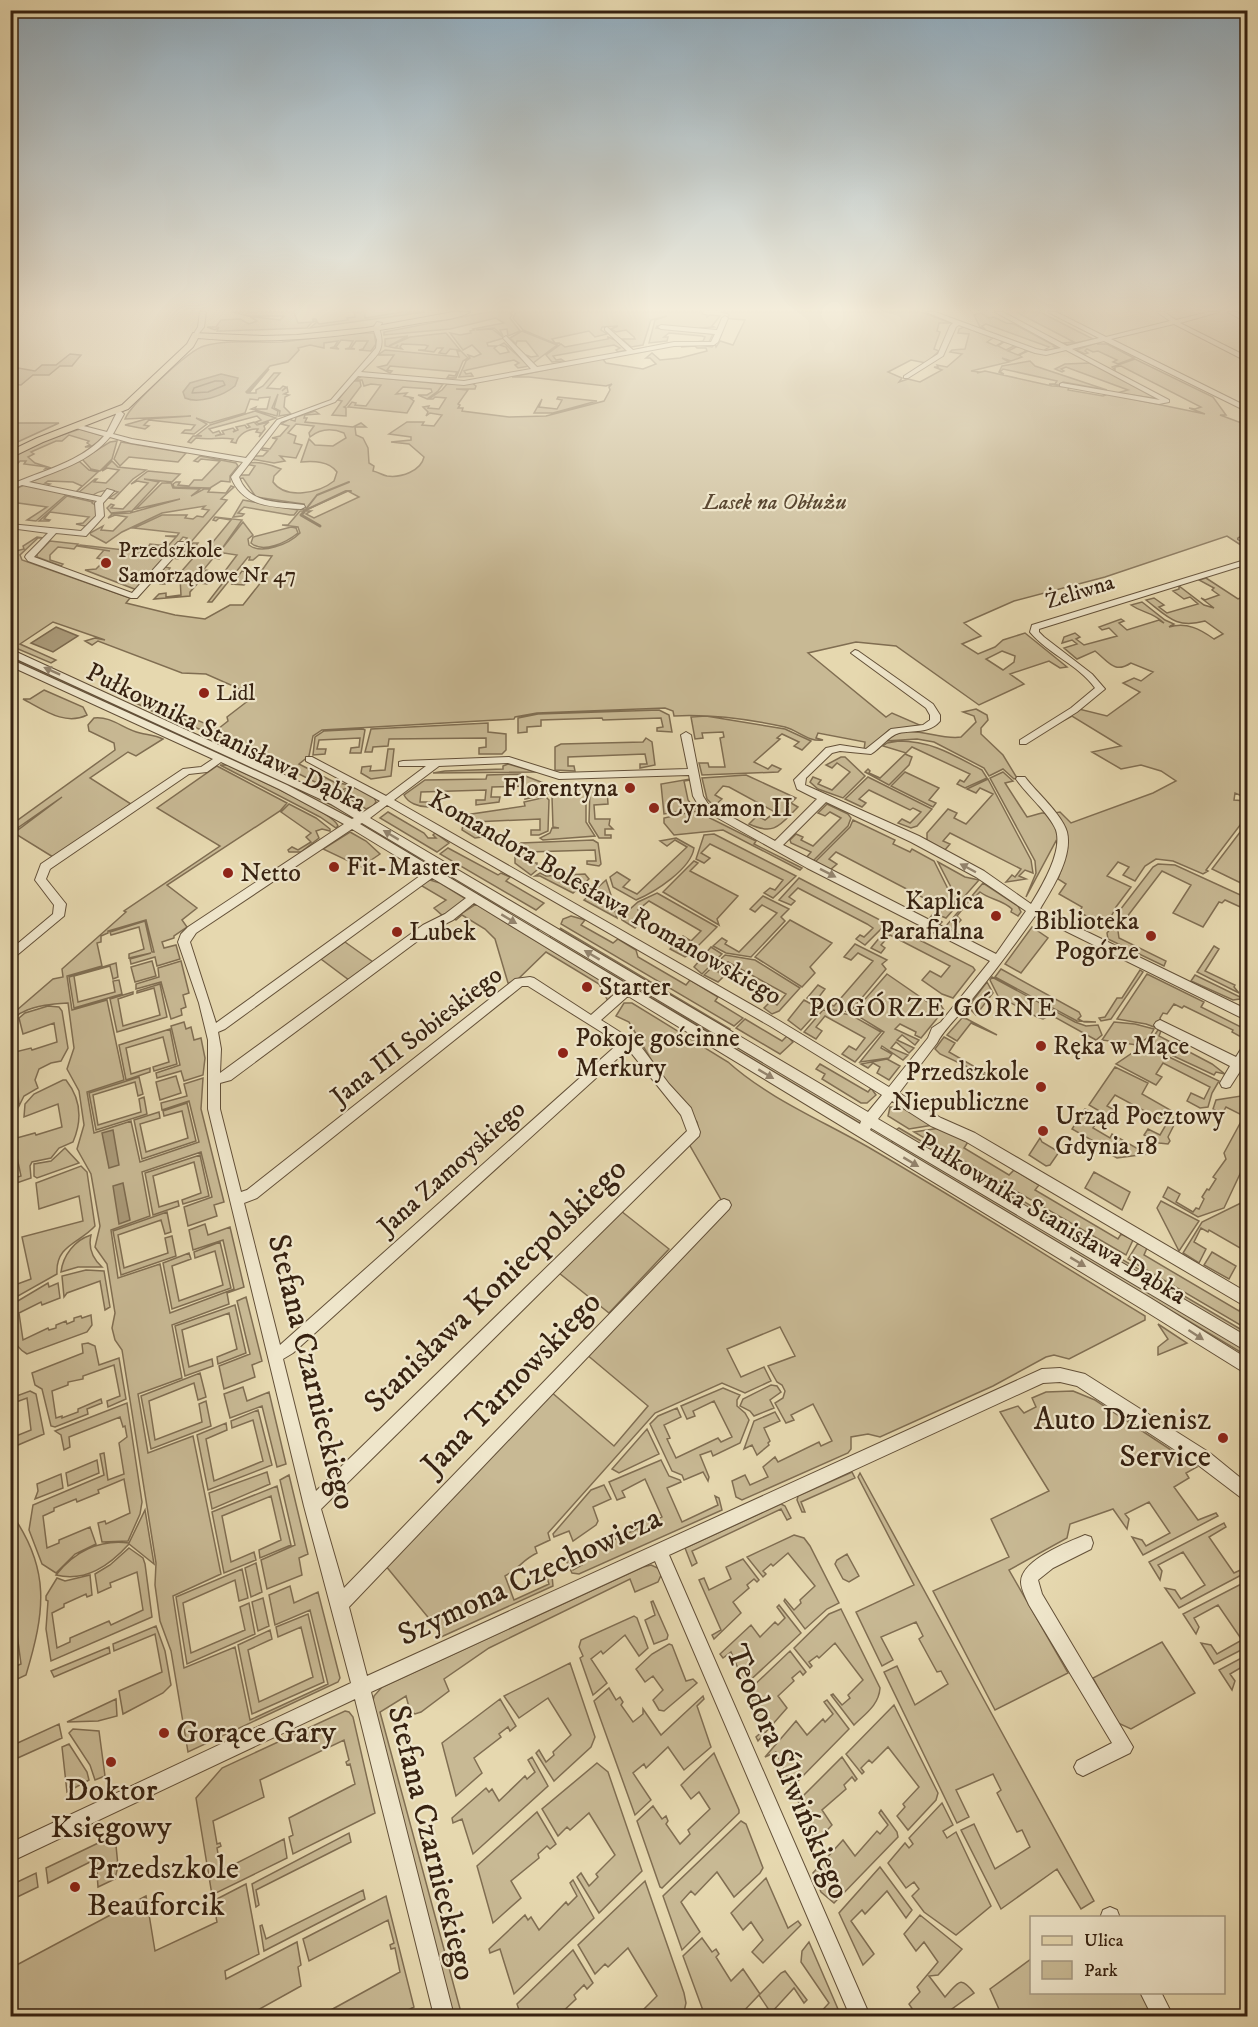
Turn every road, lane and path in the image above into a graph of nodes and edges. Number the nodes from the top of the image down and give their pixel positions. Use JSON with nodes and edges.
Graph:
{"nodes":[{"id":1,"x":113,"y":407,"type":"edge"},
{"id":2,"x":124,"y":407,"type":"edge"},
{"id":3,"x":321,"y":407,"type":"edge"},
{"id":4,"x":118,"y":411,"type":"junction"},
{"id":5,"x":76,"y":424,"type":"junction"},
{"id":6,"x":111,"y":435,"type":"junction"},
{"id":7,"x":10,"y":448,"type":"edge"},
{"id":8,"x":10,"y":455,"type":"edge"},
{"id":9,"x":247,"y":460,"type":"junction"},
{"id":10,"x":21,"y":483,"type":"junction"},
{"id":11,"x":10,"y":488,"type":"edge"},
{"id":12,"x":110,"y":491,"type":"dead end"},
{"id":13,"x":101,"y":500,"type":"junction"},
{"id":14,"x":301,"y":507,"type":"dead end"},
{"id":15,"x":10,"y":526,"type":"edge"},
{"id":16,"x":54,"y":531,"type":"junction"},
{"id":17,"x":1248,"y":537,"type":"edge"},
{"id":18,"x":1248,"y":542,"type":"edge"},
{"id":19,"x":181,"y":544,"type":"dead end"},
{"id":20,"x":1248,"y":561,"type":"edge"},
{"id":21,"x":10,"y":652,"type":"edge"},
{"id":22,"x":855,"y":653,"type":"dead end"},
{"id":23,"x":10,"y":662,"type":"edge"},
{"id":24,"x":686,"y":735,"type":"dead end"},
{"id":25,"x":1023,"y":742,"type":"dead end"},
{"id":26,"x":220,"y":758,"type":"junction"},
{"id":27,"x":309,"y":759,"type":"dead end"},
{"id":28,"x":437,"y":763,"type":"junction"},
{"id":29,"x":403,"y":764,"type":"dead end"},
{"id":30,"x":693,"y":772,"type":"junction"},
{"id":31,"x":1021,"y":779,"type":"dead end"},
{"id":32,"x":824,"y":798,"type":"junction"},
{"id":33,"x":387,"y":801,"type":"junction"},
{"id":34,"x":357,"y":821,"type":"junction"},
{"id":35,"x":776,"y":846,"type":"junction"},
{"id":36,"x":432,"y":872,"type":"junction"},
{"id":37,"x":474,"y":898,"type":"junction"},
{"id":38,"x":1034,"y":911,"type":"junction"},
{"id":39,"x":543,"y":932,"type":"junction"},
{"id":40,"x":10,"y":957,"type":"edge"},
{"id":41,"x":996,"y":959,"type":"junction"},
{"id":42,"x":627,"y":990,"type":"junction"},
{"id":43,"x":1248,"y":1016,"type":"edge"},
{"id":44,"x":592,"y":1021,"type":"junction"},
{"id":45,"x":1160,"y":1025,"type":"dead end"},
{"id":46,"x":211,"y":1029,"type":"junction"},
{"id":47,"x":628,"y":1042,"type":"junction"},
{"id":48,"x":1248,"y":1047,"type":"edge"},
{"id":49,"x":1238,"y":1064,"type":"junction"},
{"id":50,"x":214,"y":1080,"type":"junction"},
{"id":51,"x":1226,"y":1083,"type":"dead end"},
{"id":52,"x":890,"y":1094,"type":"junction"},
{"id":53,"x":865,"y":1126,"type":"junction"},
{"id":54,"x":237,"y":1200,"type":"junction"},
{"id":55,"x":724,"y":1205,"type":"dead end"},
{"id":56,"x":1248,"y":1301,"type":"edge"},
{"id":57,"x":1248,"y":1345,"type":"edge"},
{"id":58,"x":275,"y":1355,"type":"junction"},
{"id":59,"x":1248,"y":1368,"type":"edge"},
{"id":60,"x":1248,"y":1495,"type":"edge"},
{"id":61,"x":312,"y":1506,"type":"junction"},
{"id":62,"x":1085,"y":1543,"type":"dead end"},
{"id":63,"x":659,"y":1551,"type":"junction"},
{"id":64,"x":340,"y":1604,"type":"junction"},
{"id":65,"x":360,"y":1688,"type":"junction"},
{"id":66,"x":1083,"y":1767,"type":"dead end"},
{"id":67,"x":10,"y":1853,"type":"edge"},
{"id":68,"x":1151,"y":1994,"type":"edge"},
{"id":69,"x":444,"y":2016,"type":"edge"},
{"id":70,"x":860,"y":2016,"type":"edge"},
{"id":71,"x":1163,"y":2016,"type":"edge"}],
"edges":[{"from":1,"to":5,"type":"main road"},
{"from":2,"to":4,"type":"main road"},
{"from":3,"to":9,"type":"street"},
{"from":4,"to":5,"type":"main road"},
{"from":4,"to":6,"type":"street"},
{"from":5,"to":6,"type":"street"},
{"from":5,"to":7,"type":"main road"},
{"from":5,"to":8,"type":"main road"},
{"from":6,"to":9,"type":"street"},
{"from":6,"to":10,"type":"street"},
{"from":9,"to":14,"type":"street"},
{"from":10,"to":11,"type":"street"},
{"from":10,"to":13,"type":"street"},
{"from":12,"to":13,"type":"street"},
{"from":13,"to":16,"type":"street"},
{"from":15,"to":16,"type":"street"},
{"from":16,"to":19,"type":"street"},
{"from":17,"to":18,"type":"street"},
{"from":20,"to":25,"type":"street","name":"Żeliwna"},
{"from":34,"to":21,"type":"street","name":"Pułkownika Stanisława Dąbka","one_way":true},
{"from":22,"to":32,"type":"street"},
{"from":23,"to":26,"type":"street","name":"Pułkownika Stanisława Dąbka"},
{"from":24,"to":30,"type":"street"},
{"from":26,"to":34,"type":"street","name":"Pułkownika Stanisława Dąbka"},
{"from":26,"to":40,"type":"street"},
{"from":27,"to":33,"type":"street","name":"Komandora Bolesława Romanowskiego"},
{"from":28,"to":29,"type":"street"},
{"from":28,"to":30,"type":"street"},
{"from":28,"to":33,"type":"street","name":"Stefana Czarnieckiego"},
{"from":30,"to":35,"type":"street"},
{"from":31,"to":38,"type":"street"},
{"from":32,"to":35,"type":"street"},
{"from":38,"to":32,"type":"street","one_way":true},
{"from":33,"to":34,"type":"street","name":"Stefana Czarnieckiego"},
{"from":33,"to":52,"type":"street","name":"Komandora Bolesława Romanowskiego"},
{"from":34,"to":36,"type":"street","name":"Pułkownika Stanisława Dąbka"},
{"from":39,"to":34,"type":"street","name":"Pułkownika Stanisława Dąbka","one_way":true},
{"from":34,"to":46,"type":"street","name":"Stefana Czarnieckiego"},
{"from":35,"to":41,"type":"street","one_way":true},
{"from":36,"to":37,"type":"street","name":"Pułkownika Stanisława Dąbka"},
{"from":36,"to":46,"type":"street"},
{"from":37,"to":39,"type":"street","name":"Pułkownika Stanisława Dąbka","one_way":true},
{"from":37,"to":50,"type":"street"},
{"from":38,"to":41,"type":"street"},
{"from":38,"to":43,"type":"street"},
{"from":39,"to":42,"type":"street","name":"Pułkownika Stanisława Dąbka"},
{"from":53,"to":39,"type":"street","name":"Pułkownika Stanisława Dąbka","one_way":true},
{"from":41,"to":52,"type":"street"},
{"from":42,"to":44,"type":"street"},
{"from":42,"to":53,"type":"street","name":"Pułkownika Stanisława Dąbka","one_way":true},
{"from":44,"to":47,"type":"street"},
{"from":44,"to":54,"type":"street","name":"Jana III Sobieskiego"},
{"from":45,"to":49,"type":"street"},
{"from":46,"to":50,"type":"street","name":"Stefana Czarnieckiego"},
{"from":47,"to":58,"type":"street","name":"Jana Zamoyskiego"},
{"from":47,"to":61,"type":"street","name":"Stanisława Koniecpolskiego"},
{"from":48,"to":49,"type":"street"},
{"from":49,"to":51,"type":"street"},
{"from":50,"to":54,"type":"street","name":"Stefana Czarnieckiego"},
{"from":52,"to":53,"type":"street"},
{"from":52,"to":56,"type":"street","name":"Komandora Bolesława Romanowskiego"},
{"from":53,"to":57,"type":"street","name":"Pułkownika Stanisława Dąbka"},
{"from":53,"to":59,"type":"street","name":"Pułkownika Stanisława Dąbka","one_way":true},
{"from":54,"to":58,"type":"street","name":"Stefana Czarnieckiego"},
{"from":55,"to":64,"type":"street","name":"Jana Tarnowskiego"},
{"from":58,"to":61,"type":"street","name":"Stefana Czarnieckiego"},
{"from":60,"to":63,"type":"street","name":"Szymona Czechowicza"},
{"from":61,"to":64,"type":"street","name":"Stefana Czarnieckiego"},
{"from":62,"to":66,"type":"street"},
{"from":63,"to":65,"type":"street","name":"Szymona Czechowicza"},
{"from":63,"to":70,"type":"street","name":"Teodora Śliwińskiego"},
{"from":64,"to":65,"type":"street","name":"Stefana Czarnieckiego"},
{"from":65,"to":67,"type":"street","name":"Szymona Czechowicza"},
{"from":65,"to":69,"type":"street","name":"Stefana Czarnieckiego"},
{"from":68,"to":71,"type":"street"}]}
